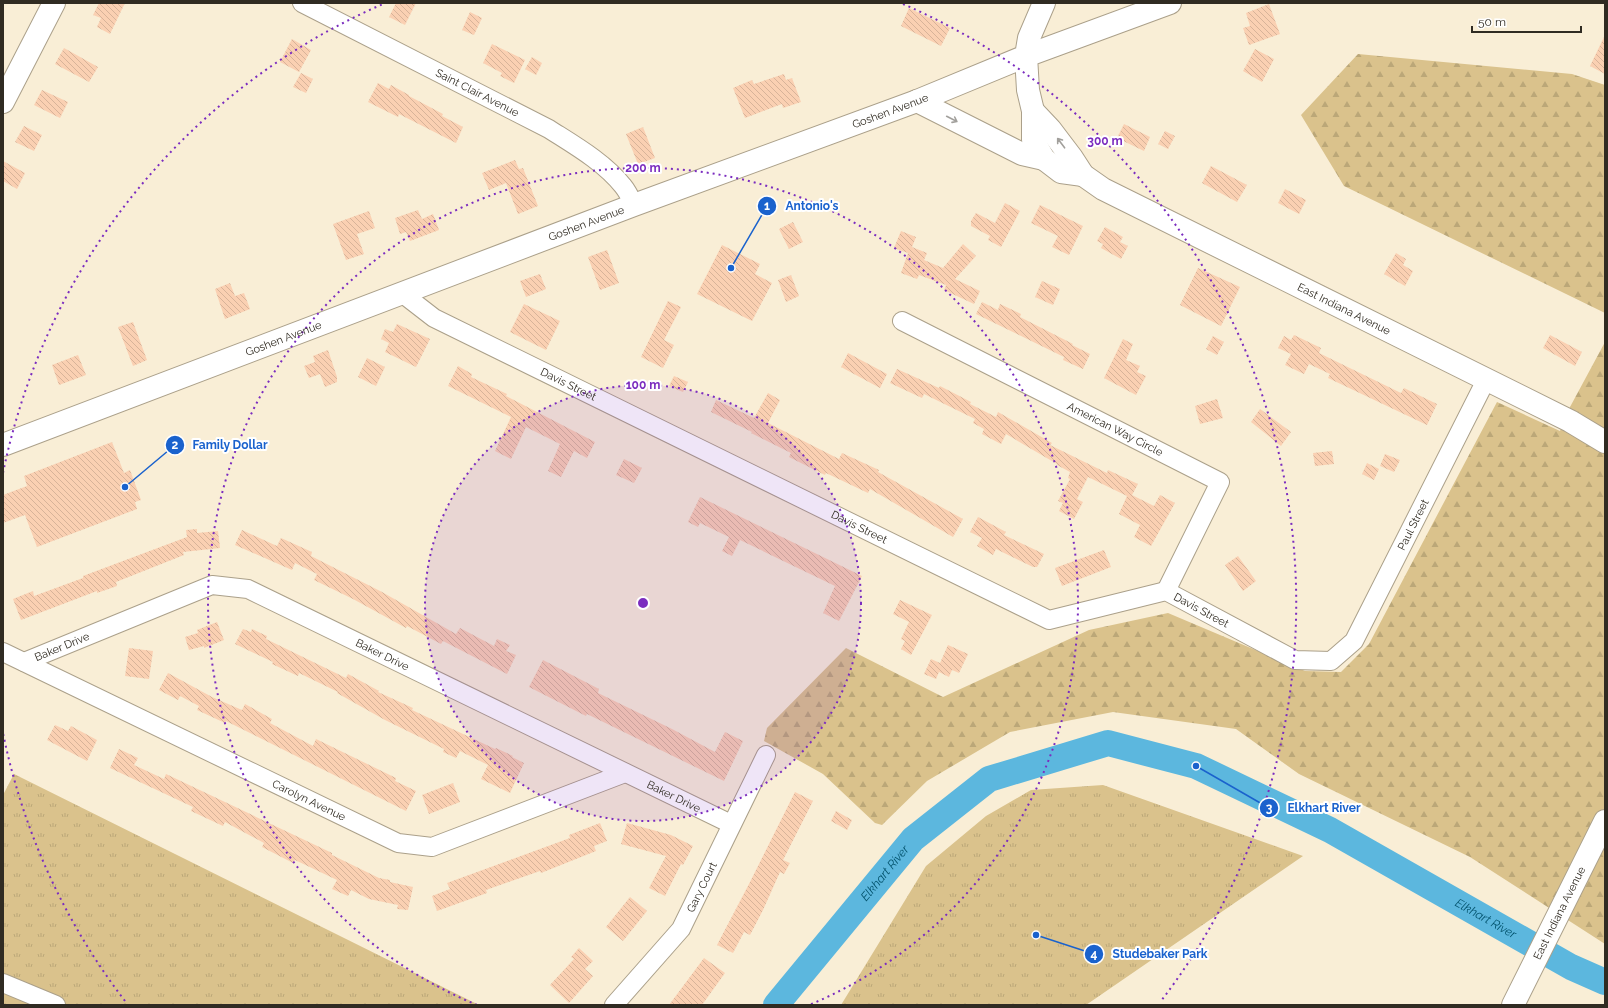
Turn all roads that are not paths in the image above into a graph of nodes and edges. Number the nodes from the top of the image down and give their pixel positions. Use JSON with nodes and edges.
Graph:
{"nodes":[{"id":1,"x":54,"y":3,"type":"edge"},
{"id":2,"x":302,"y":3,"type":"edge"},
{"id":3,"x":1044,"y":3,"type":"edge"},
{"id":4,"x":1170,"y":3,"type":"edge"},
{"id":5,"x":1026,"y":56,"type":"junction"},
{"id":6,"x":917,"y":101,"type":"junction"},
{"id":7,"x":3,"y":102,"type":"edge"},
{"id":8,"x":1033,"y":111,"type":"junction"},
{"id":9,"x":1044,"y":159,"type":"junction"},
{"id":10,"x":1083,"y":175,"type":"junction"},
{"id":11,"x":634,"y":205,"type":"junction"},
{"id":12,"x":403,"y":294,"type":"junction"},
{"id":13,"x":902,"y":321,"type":"dead end"},
{"id":14,"x":1486,"y":380,"type":"junction"},
{"id":15,"x":1605,"y":442,"type":"edge"},
{"id":16,"x":3,"y":445,"type":"edge"},
{"id":17,"x":1166,"y":591,"type":"junction"},
{"id":18,"x":3,"y":652,"type":"edge"},
{"id":19,"x":1330,"y":661,"type":"joint"},
{"id":20,"x":24,"y":662,"type":"junction"},
{"id":21,"x":766,"y":755,"type":"dead end"},
{"id":22,"x":625,"y":772,"type":"junction"},
{"id":23,"x":1605,"y":821,"type":"edge"},
{"id":24,"x":731,"y":824,"type":"junction"},
{"id":25,"x":3,"y":983,"type":"edge"},
{"id":26,"x":56,"y":1005,"type":"edge"},
{"id":27,"x":614,"y":1005,"type":"edge"},
{"id":28,"x":1513,"y":1005,"type":"edge"}],
"edges":[{"from":1,"to":7,"type":"main road"},
{"from":2,"to":11,"type":"street","name":"Saint Clair Avenue"},
{"from":3,"to":5,"type":"main road","name":"East Indiana Avenue"},
{"from":4,"to":5,"type":"main road","name":"Goshen Avenue"},
{"from":5,"to":6,"type":"main road","name":"Goshen Avenue"},
{"from":5,"to":8,"type":"main road","name":"East Indiana Avenue"},
{"from":6,"to":9,"type":"main road","one_way":true},
{"from":6,"to":11,"type":"main road","name":"Goshen Avenue"},
{"from":8,"to":9,"type":"main road","name":"East Indiana Avenue"},
{"from":10,"to":8,"type":"main road","name":"East Indiana Avenue","one_way":true},
{"from":9,"to":10,"type":"main road","name":"East Indiana Avenue"},
{"from":10,"to":14,"type":"main road","name":"East Indiana Avenue"},
{"from":11,"to":12,"type":"main road","name":"Goshen Avenue"},
{"from":12,"to":16,"type":"main road","name":"Goshen Avenue"},
{"from":12,"to":17,"type":"street","name":"Davis Street"},
{"from":13,"to":17,"type":"street","name":"American Way Circle"},
{"from":14,"to":15,"type":"main road","name":"East Indiana Avenue"},
{"from":14,"to":19,"type":"street","name":"Paul Street"},
{"from":17,"to":19,"type":"street","name":"Davis Street"},
{"from":18,"to":20,"type":"street","name":"Carolyn Avenue"},
{"from":20,"to":22,"type":"street","name":"Carolyn Avenue"},
{"from":20,"to":22,"type":"street","name":"Baker Drive"},
{"from":21,"to":24,"type":"street","name":"Gary Court"},
{"from":22,"to":24,"type":"street","name":"Baker Drive"},
{"from":23,"to":28,"type":"main road","name":"East Indiana Avenue"},
{"from":24,"to":27,"type":"street","name":"Gary Court"},
{"from":25,"to":26,"type":"street"}]}
